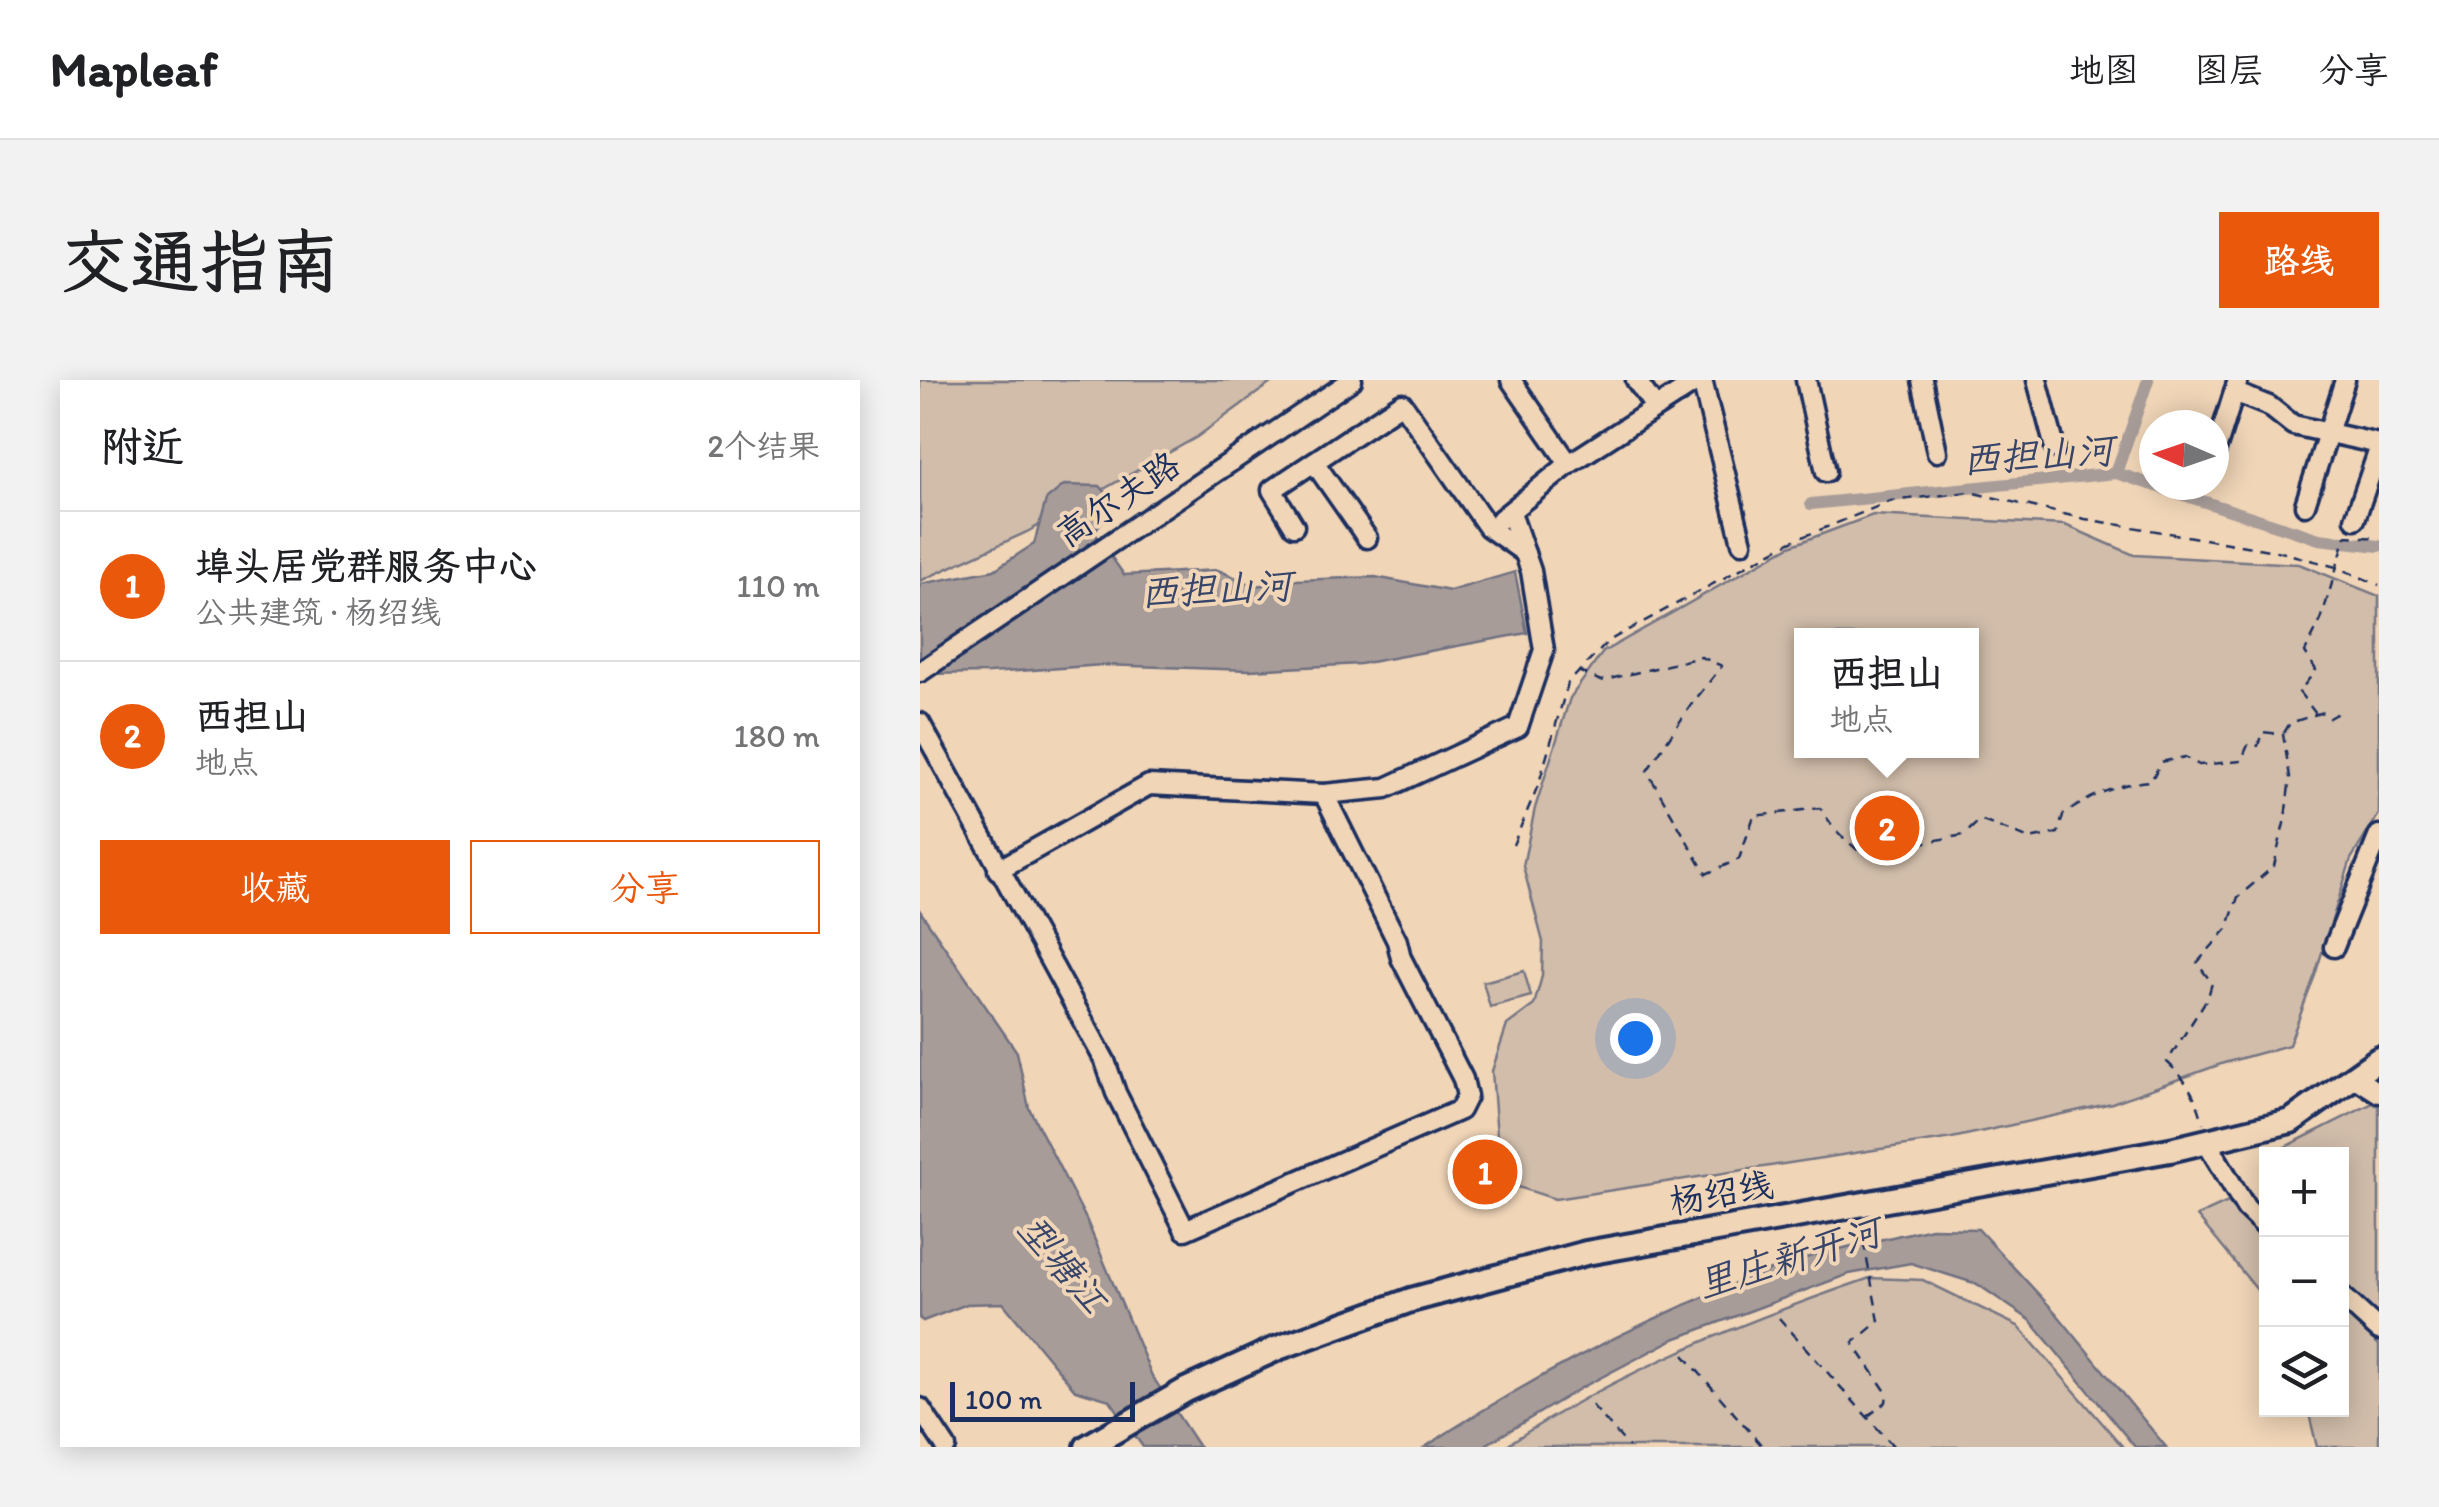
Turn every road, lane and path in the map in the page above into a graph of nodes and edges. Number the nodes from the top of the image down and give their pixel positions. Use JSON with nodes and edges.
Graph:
{"nodes":[{"id":1,"x":1352,"y":380,"type":"edge"},
{"id":2,"x":1511,"y":380,"type":"edge"},
{"id":3,"x":1636,"y":380,"type":"edge"},
{"id":4,"x":1701,"y":380,"type":"edge"},
{"id":5,"x":1806,"y":380,"type":"edge"},
{"id":6,"x":1922,"y":380,"type":"edge"},
{"id":7,"x":2038,"y":380,"type":"edge"},
{"id":8,"x":2346,"y":380,"type":"edge"},
{"id":9,"x":2236,"y":386,"type":"edge"},
{"id":10,"x":1655,"y":407,"type":"junction"},
{"id":11,"x":2228,"y":410,"type":"edge"},
{"id":12,"x":2328,"y":433,"type":"junction"},
{"id":13,"x":2379,"y":446,"type":"edge"},
{"id":14,"x":2055,"y":448,"type":"dead end"},
{"id":15,"x":1937,"y":452,"type":"dead end"},
{"id":16,"x":1314,"y":462,"type":"junction"},
{"id":17,"x":1569,"y":464,"type":"junction"},
{"id":18,"x":1826,"y":472,"type":"dead end"},
{"id":19,"x":2305,"y":505,"type":"dead end"},
{"id":20,"x":1511,"y":512,"type":"junction"},
{"id":21,"x":1294,"y":526,"type":"dead end"},
{"id":22,"x":1488,"y":527,"type":"junction"},
{"id":23,"x":2350,"y":527,"type":"junction"},
{"id":24,"x":1367,"y":538,"type":"dead end"},
{"id":25,"x":2379,"y":538,"type":"edge"},
{"id":26,"x":1742,"y":543,"type":"dead end"},
{"id":27,"x":1525,"y":552,"type":"junction"},
{"id":28,"x":2336,"y":567,"type":"junction"},
{"id":29,"x":2379,"y":585,"type":"edge"},
{"id":30,"x":1578,"y":671,"type":"junction"},
{"id":31,"x":920,"y":672,"type":"edge"},
{"id":32,"x":2316,"y":714,"type":"junction"},
{"id":33,"x":2344,"y":716,"type":"dead end"},
{"id":34,"x":920,"y":723,"type":"edge"},
{"id":35,"x":2283,"y":734,"type":"junction"},
{"id":36,"x":1324,"y":794,"type":"junction"},
{"id":37,"x":2379,"y":834,"type":"edge"},
{"id":38,"x":1513,"y":845,"type":"dead end"},
{"id":39,"x":998,"y":870,"type":"junction"},
{"id":40,"x":2334,"y":947,"type":"dead end"},
{"id":41,"x":2379,"y":1059,"type":"edge"},
{"id":42,"x":2354,"y":1077,"type":"junction"},
{"id":43,"x":2379,"y":1094,"type":"edge"},
{"id":44,"x":2206,"y":1141,"type":"junction"},
{"id":45,"x":1856,"y":1203,"type":"junction"},
{"id":46,"x":2259,"y":1220,"type":"edge"},
{"id":47,"x":2349,"y":1302,"type":"edge"},
{"id":48,"x":1780,"y":1318,"type":"dead end"},
{"id":49,"x":2379,"y":1330,"type":"edge"},
{"id":50,"x":1684,"y":1355,"type":"dead end"},
{"id":51,"x":1592,"y":1404,"type":"dead end"},
{"id":52,"x":920,"y":1408,"type":"edge"},
{"id":53,"x":1867,"y":1417,"type":"junction"},
{"id":54,"x":946,"y":1447,"type":"edge"},
{"id":55,"x":1087,"y":1447,"type":"edge"},
{"id":56,"x":1629,"y":1447,"type":"edge"},
{"id":57,"x":1763,"y":1447,"type":"edge"},
{"id":58,"x":1894,"y":1447,"type":"edge"}],
"edges":[{"from":1,"to":31,"type":"street","name":"高尔夫路"},
{"from":2,"to":17,"type":"street"},
{"from":3,"to":10,"type":"street"},
{"from":4,"to":10,"type":"street"},
{"from":4,"to":26,"type":"street"},
{"from":5,"to":18,"type":"street"},
{"from":6,"to":15,"type":"street"},
{"from":7,"to":14,"type":"street"},
{"from":8,"to":12,"type":"street"},
{"from":9,"to":11,"type":"street"},
{"from":9,"to":12,"type":"street"},
{"from":10,"to":17,"type":"street"},
{"from":12,"to":13,"type":"street"},
{"from":12,"to":19,"type":"street"},
{"from":13,"to":23,"type":"street"},
{"from":16,"to":21,"type":"street"},
{"from":16,"to":22,"type":"street"},
{"from":16,"to":24,"type":"street"},
{"from":17,"to":20,"type":"street"},
{"from":20,"to":22,"type":"street"},
{"from":20,"to":27,"type":"street"},
{"from":22,"to":27,"type":"street"},
{"from":23,"to":25,"type":"path"},
{"from":23,"to":28,"type":"path"},
{"from":27,"to":36,"type":"street"},
{"from":28,"to":29,"type":"path"},
{"from":28,"to":30,"type":"path"},
{"from":28,"to":32,"type":"path"},
{"from":30,"to":35,"type":"path"},
{"from":30,"to":38,"type":"path"},
{"from":32,"to":33,"type":"path"},
{"from":32,"to":35,"type":"path"},
{"from":34,"to":39,"type":"street"},
{"from":35,"to":44,"type":"path"},
{"from":36,"to":39,"type":"street"},
{"from":36,"to":39,"type":"street"},
{"from":37,"to":40,"type":"street"},
{"from":41,"to":42,"type":"main road","name":"杨绍线"},
{"from":42,"to":43,"type":"street"},
{"from":42,"to":44,"type":"main road","name":"杨绍线"},
{"from":44,"to":45,"type":"main road","name":"杨绍线"},
{"from":44,"to":46,"type":"street"},
{"from":45,"to":53,"type":"path"},
{"from":45,"to":55,"type":"main road","name":"杨绍线"},
{"from":47,"to":49,"type":"street"},
{"from":48,"to":53,"type":"path"},
{"from":50,"to":57,"type":"path"},
{"from":51,"to":56,"type":"path"},
{"from":52,"to":54,"type":"street"},
{"from":53,"to":58,"type":"path"}]}
